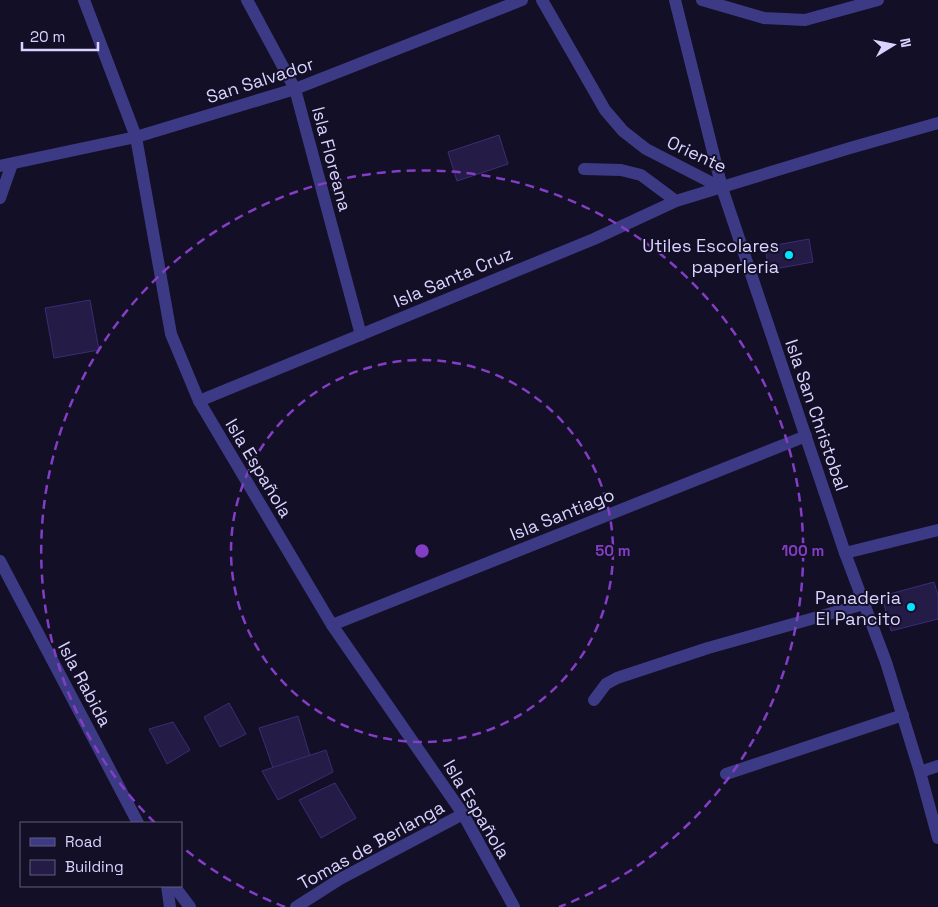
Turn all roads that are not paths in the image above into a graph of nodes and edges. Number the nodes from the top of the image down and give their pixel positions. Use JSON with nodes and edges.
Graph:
{"nodes":[{"id":1,"x":84,"y":0,"type":"edge"},
{"id":2,"x":247,"y":0,"type":"edge"},
{"id":3,"x":522,"y":0,"type":"edge"},
{"id":4,"x":542,"y":0,"type":"edge"},
{"id":5,"x":674,"y":0,"type":"edge"},
{"id":6,"x":702,"y":0,"type":"edge"},
{"id":7,"x":878,"y":0,"type":"edge"},
{"id":8,"x":295,"y":89,"type":"junction"},
{"id":9,"x":938,"y":123,"type":"edge"},
{"id":10,"x":136,"y":137,"type":"junction"},
{"id":11,"x":6,"y":165,"type":"edge"},
{"id":12,"x":584,"y":169,"type":"dead end"},
{"id":13,"x":722,"y":188,"type":"junction"},
{"id":14,"x":0,"y":198,"type":"edge"},
{"id":15,"x":676,"y":201,"type":"junction"},
{"id":16,"x":361,"y":336,"type":"junction"},
{"id":17,"x":199,"y":401,"type":"junction"},
{"id":18,"x":806,"y":436,"type":"junction"},
{"id":19,"x":938,"y":530,"type":"edge"},
{"id":20,"x":845,"y":553,"type":"junction"},
{"id":21,"x":0,"y":561,"type":"edge"},
{"id":22,"x":864,"y":604,"type":"junction"},
{"id":23,"x":332,"y":625,"type":"junction"},
{"id":24,"x":594,"y":700,"type":"dead end"},
{"id":25,"x":903,"y":715,"type":"junction"},
{"id":26,"x":938,"y":766,"type":"edge"},
{"id":27,"x":920,"y":772,"type":"junction"},
{"id":28,"x":726,"y":774,"type":"dead end"},
{"id":29,"x":463,"y":814,"type":"junction"},
{"id":30,"x":137,"y":822,"type":"edge"},
{"id":31,"x":938,"y":838,"type":"edge"},
{"id":32,"x":167,"y":887,"type":"edge"},
{"id":33,"x":175,"y":887,"type":"edge"},
{"id":34,"x":170,"y":907,"type":"edge"},
{"id":35,"x":190,"y":907,"type":"edge"},
{"id":36,"x":296,"y":907,"type":"edge"},
{"id":37,"x":514,"y":907,"type":"edge"}],
"edges":[{"from":1,"to":10,"type":"street","name":"Isla Española"},
{"from":2,"to":8,"type":"street","name":"Isla Floreana"},
{"from":3,"to":8,"type":"street","name":"San Salvador"},
{"from":4,"to":13,"type":"street","name":"Oriente"},
{"from":5,"to":13,"type":"street","name":"Isla San Christobal"},
{"from":6,"to":7,"type":"street"},
{"from":8,"to":10,"type":"street","name":"San Salvador"},
{"from":8,"to":16,"type":"street","name":"Isla Floreana"},
{"from":9,"to":13,"type":"street","name":"Oriente"},
{"from":10,"to":11,"type":"street","name":"San Salvador"},
{"from":10,"to":17,"type":"street","name":"Isla Española"},
{"from":11,"to":14,"type":"street"},
{"from":12,"to":15,"type":"street"},
{"from":13,"to":15,"type":"street","name":"Isla Santa Cruz"},
{"from":13,"to":18,"type":"street","name":"Isla San Christobal"},
{"from":15,"to":16,"type":"street","name":"Isla Santa Cruz"},
{"from":16,"to":17,"type":"street","name":"Isla Santa Cruz"},
{"from":17,"to":23,"type":"street","name":"Isla Española"},
{"from":18,"to":20,"type":"street","name":"Isla San Christobal"},
{"from":18,"to":23,"type":"street","name":"Isla Santiago"},
{"from":19,"to":20,"type":"street"},
{"from":20,"to":22,"type":"street","name":"Isla San Christobal"},
{"from":21,"to":30,"type":"street","name":"Isla Rabida"},
{"from":22,"to":24,"type":"street"},
{"from":22,"to":25,"type":"street","name":"Isla San Christobal"},
{"from":23,"to":29,"type":"street","name":"Isla Española"},
{"from":25,"to":27,"type":"street","name":"Isla San Christobal"},
{"from":25,"to":28,"type":"street"},
{"from":26,"to":27,"type":"street"},
{"from":27,"to":31,"type":"street","name":"Isla San Christobal"},
{"from":29,"to":36,"type":"street","name":"Tomas de Berlanga"},
{"from":29,"to":37,"type":"street","name":"Isla Española"},
{"from":32,"to":34,"type":"street"},
{"from":33,"to":35,"type":"street"}]}
